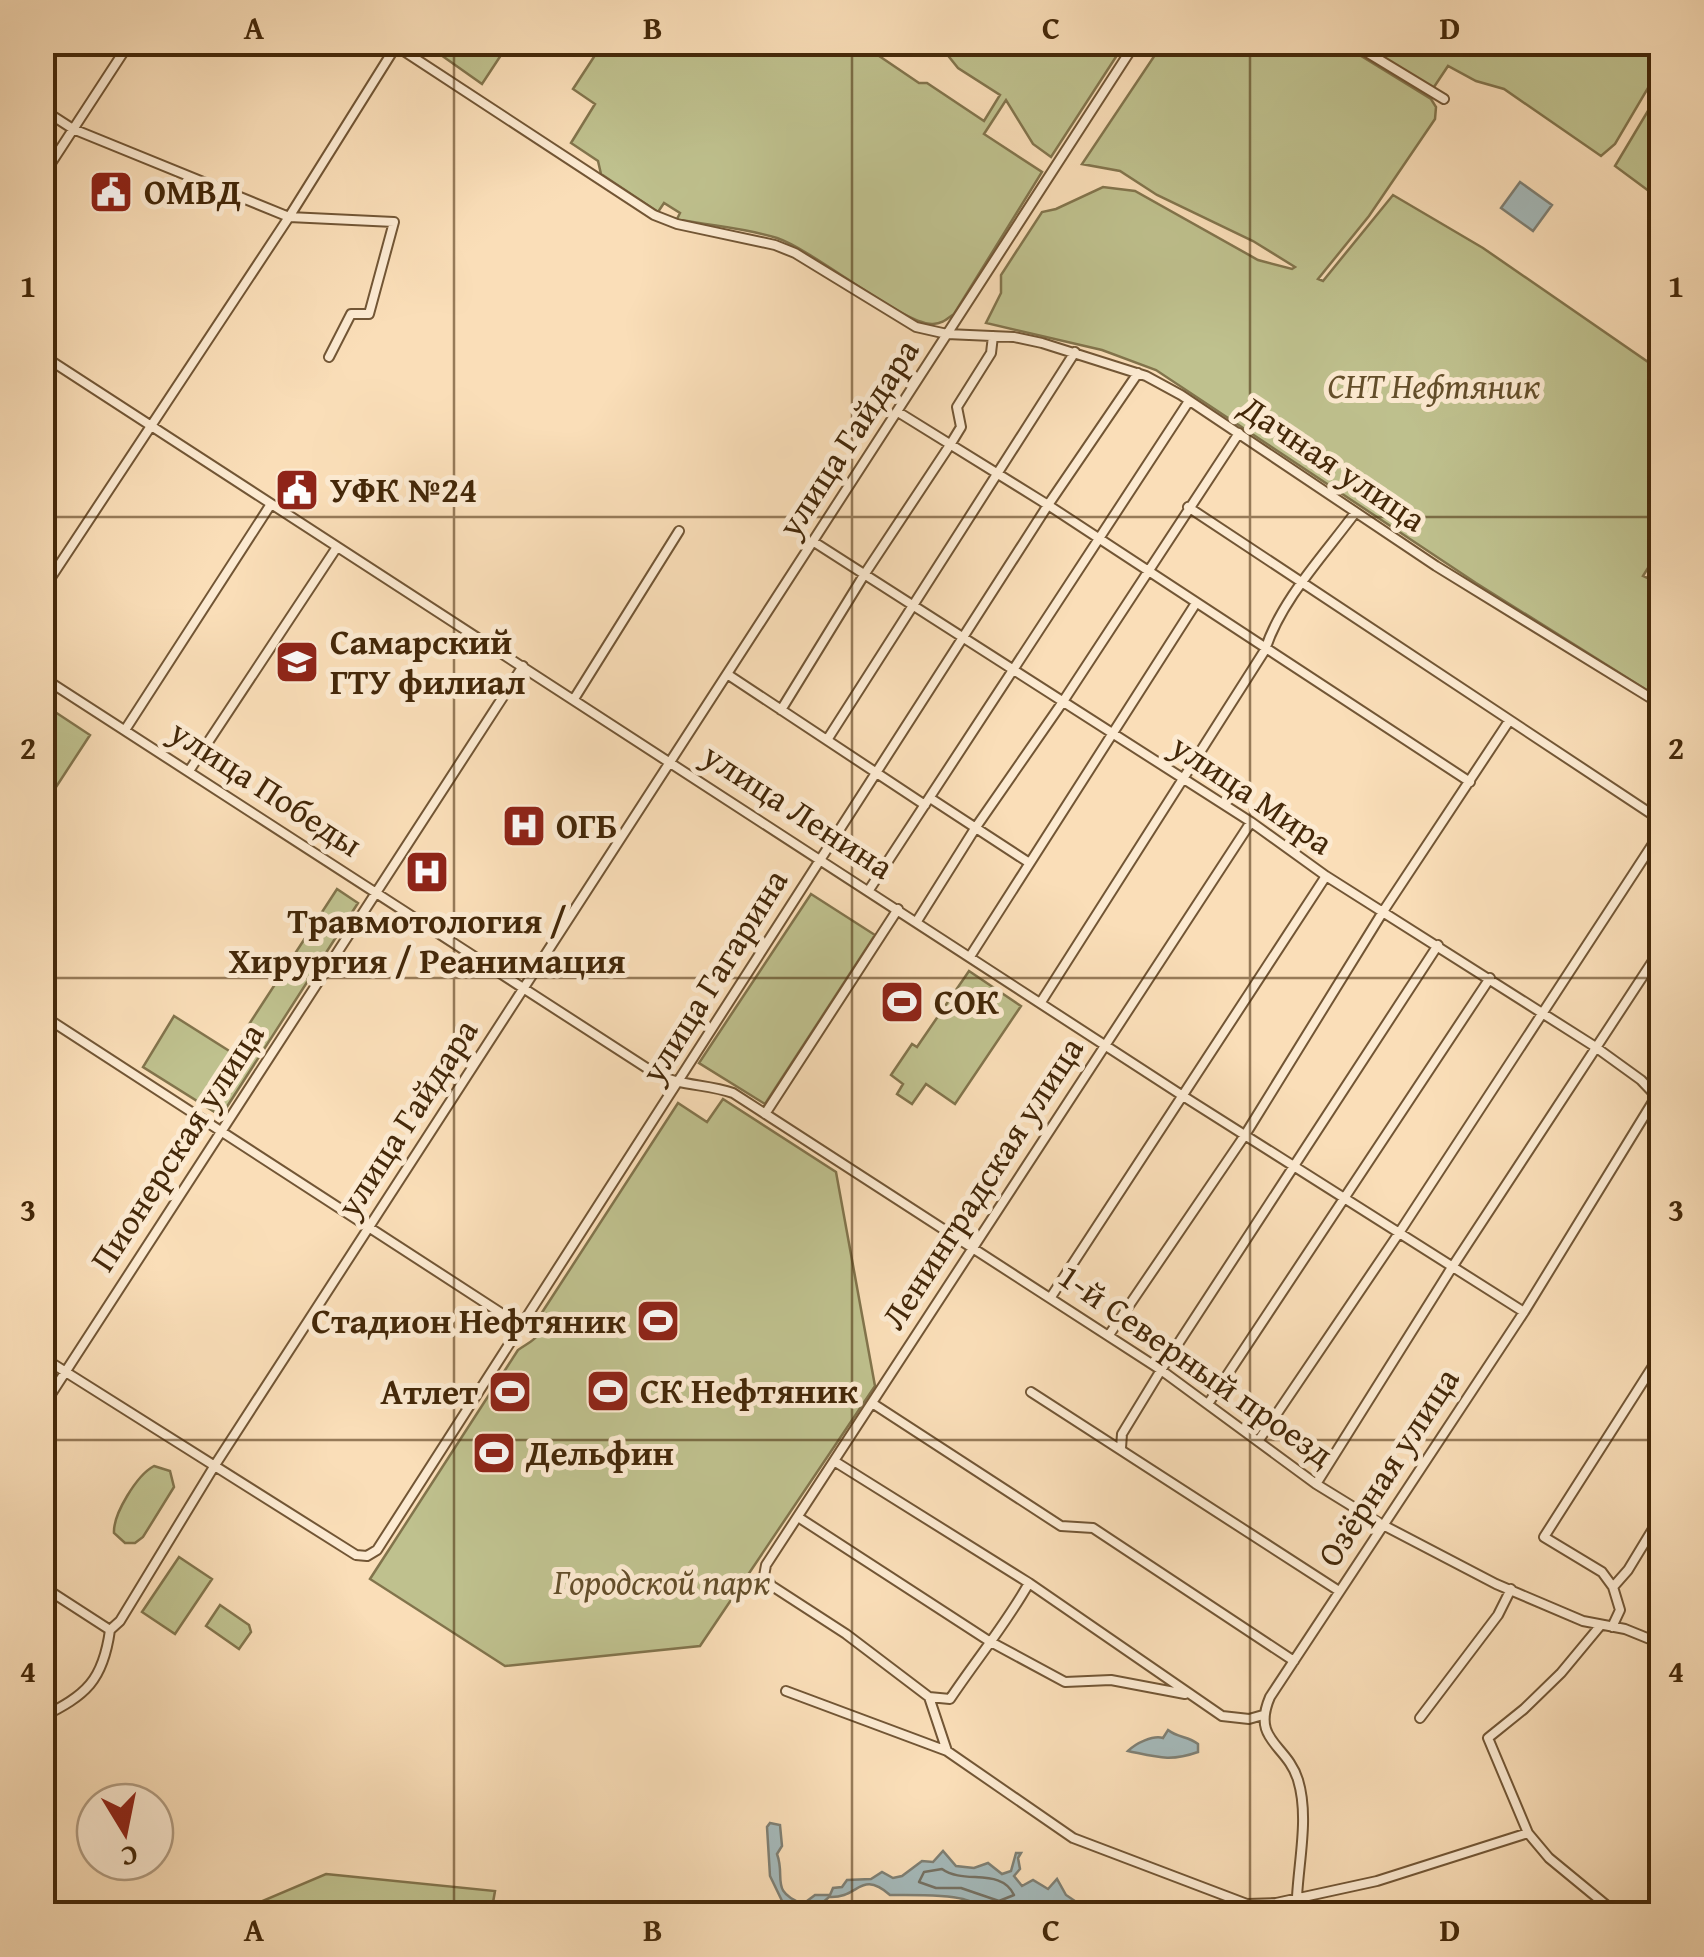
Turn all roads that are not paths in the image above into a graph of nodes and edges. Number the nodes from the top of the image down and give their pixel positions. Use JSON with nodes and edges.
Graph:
{"nodes":[{"id":1,"x":130,"y":42,"type":"edge"},
{"id":2,"x":1136,"y":42,"type":"edge"},
{"id":3,"x":1350,"y":42,"type":"edge"},
{"id":4,"x":393,"y":44,"type":"edge"},
{"id":5,"x":1444,"y":99,"type":"dead end"},
{"id":6,"x":42,"y":109,"type":"edge"},
{"id":7,"x":73,"y":129,"type":"junction"},
{"id":8,"x":42,"y":176,"type":"edge"},
{"id":9,"x":290,"y":217,"type":"junction"},
{"id":10,"x":948,"y":334,"type":"junction"},
{"id":11,"x":993,"y":336,"type":"junction"},
{"id":12,"x":1075,"y":352,"type":"junction"},
{"id":13,"x":42,"y":354,"type":"edge"},
{"id":14,"x":328,"y":357,"type":"dead end"},
{"id":15,"x":1138,"y":374,"type":"junction"},
{"id":16,"x":1189,"y":401,"type":"junction"},
{"id":17,"x":898,"y":412,"type":"junction"},
{"id":18,"x":150,"y":426,"type":"junction"},
{"id":19,"x":1239,"y":434,"type":"junction"},
{"id":20,"x":950,"y":445,"type":"junction"},
{"id":21,"x":998,"y":474,"type":"junction"},
{"id":22,"x":272,"y":504,"type":"junction"},
{"id":23,"x":1048,"y":506,"type":"junction"},
{"id":24,"x":1188,"y":507,"type":"junction"},
{"id":25,"x":1355,"y":512,"type":"junction"},
{"id":26,"x":679,"y":531,"type":"dead end"},
{"id":27,"x":1098,"y":539,"type":"junction"},
{"id":28,"x":814,"y":542,"type":"junction"},
{"id":29,"x":337,"y":546,"type":"junction"},
{"id":30,"x":1147,"y":570,"type":"junction"},
{"id":31,"x":864,"y":575,"type":"junction"},
{"id":32,"x":1304,"y":581,"type":"junction"},
{"id":33,"x":42,"y":591,"type":"edge"},
{"id":34,"x":1196,"y":603,"type":"junction"},
{"id":35,"x":913,"y":606,"type":"junction"},
{"id":36,"x":962,"y":638,"type":"junction"},
{"id":37,"x":1265,"y":650,"type":"junction"},
{"id":38,"x":523,"y":666,"type":"junction"},
{"id":39,"x":1014,"y":671,"type":"junction"},
{"id":40,"x":727,"y":674,"type":"junction"},
{"id":41,"x":42,"y":676,"type":"edge"},
{"id":42,"x":574,"y":700,"type":"junction"},
{"id":43,"x":1062,"y":703,"type":"junction"},
{"id":44,"x":1662,"y":706,"type":"edge"},
{"id":45,"x":781,"y":710,"type":"junction"},
{"id":46,"x":1509,"y":721,"type":"junction"},
{"id":47,"x":125,"y":730,"type":"junction"},
{"id":48,"x":1112,"y":734,"type":"junction"},
{"id":49,"x":827,"y":740,"type":"junction"},
{"id":50,"x":670,"y":761,"type":"junction"},
{"id":51,"x":189,"y":772,"type":"junction"},
{"id":52,"x":876,"y":772,"type":"junction"},
{"id":53,"x":1183,"y":780,"type":"junction"},
{"id":54,"x":1470,"y":782,"type":"junction"},
{"id":55,"x":927,"y":802,"type":"junction"},
{"id":56,"x":1251,"y":822,"type":"junction"},
{"id":57,"x":1662,"y":822,"type":"edge"},
{"id":58,"x":976,"y":827,"type":"junction"},
{"id":59,"x":1662,"y":830,"type":"edge"},
{"id":60,"x":820,"y":860,"type":"junction"},
{"id":61,"x":1028,"y":862,"type":"junction"},
{"id":62,"x":1326,"y":876,"type":"junction"},
{"id":63,"x":869,"y":890,"type":"junction"},
{"id":64,"x":375,"y":891,"type":"junction"},
{"id":65,"x":898,"y":909,"type":"junction"},
{"id":66,"x":1384,"y":910,"type":"junction"},
{"id":67,"x":917,"y":921,"type":"junction"},
{"id":68,"x":1438,"y":945,"type":"junction"},
{"id":69,"x":1662,"y":947,"type":"edge"},
{"id":70,"x":970,"y":955,"type":"junction"},
{"id":71,"x":1490,"y":978,"type":"junction"},
{"id":72,"x":524,"y":989,"type":"junction"},
{"id":73,"x":1040,"y":1002,"type":"junction"},
{"id":74,"x":1541,"y":1013,"type":"junction"},
{"id":75,"x":42,"y":1015,"type":"edge"},
{"id":76,"x":1106,"y":1043,"type":"junction"},
{"id":77,"x":1594,"y":1046,"type":"junction"},
{"id":78,"x":678,"y":1083,"type":"junction"},
{"id":79,"x":1662,"y":1088,"type":"edge"},
{"id":80,"x":1183,"y":1096,"type":"junction"},
{"id":81,"x":1658,"y":1100,"type":"edge"},
{"id":82,"x":764,"y":1114,"type":"junction"},
{"id":83,"x":220,"y":1130,"type":"junction"},
{"id":84,"x":1245,"y":1134,"type":"junction"},
{"id":85,"x":1294,"y":1166,"type":"junction"},
{"id":86,"x":1346,"y":1200,"type":"junction"},
{"id":87,"x":368,"y":1228,"type":"junction"},
{"id":88,"x":1399,"y":1233,"type":"junction"},
{"id":89,"x":974,"y":1248,"type":"junction"},
{"id":90,"x":1452,"y":1267,"type":"junction"},
{"id":91,"x":1051,"y":1296,"type":"junction"},
{"id":92,"x":1524,"y":1312,"type":"junction"},
{"id":93,"x":521,"y":1326,"type":"junction"},
{"id":94,"x":1109,"y":1335,"type":"junction"},
{"id":95,"x":1662,"y":1352,"type":"edge"},
{"id":96,"x":42,"y":1357,"type":"edge"},
{"id":97,"x":1161,"y":1370,"type":"junction"},
{"id":98,"x":66,"y":1371,"type":"junction"},
{"id":99,"x":1031,"y":1392,"type":"dead end"},
{"id":100,"x":872,"y":1403,"type":"junction"},
{"id":101,"x":1208,"y":1404,"type":"junction"},
{"id":102,"x":42,"y":1408,"type":"edge"},
{"id":103,"x":1260,"y":1440,"type":"junction"},
{"id":104,"x":1121,"y":1448,"type":"junction"},
{"id":105,"x":834,"y":1460,"type":"junction"},
{"id":106,"x":214,"y":1465,"type":"junction"},
{"id":107,"x":1316,"y":1484,"type":"junction"},
{"id":108,"x":1662,"y":1514,"type":"edge"},
{"id":109,"x":798,"y":1517,"type":"junction"},
{"id":110,"x":1381,"y":1524,"type":"junction"},
{"id":111,"x":1029,"y":1583,"type":"junction"},
{"id":112,"x":42,"y":1586,"type":"edge"},
{"id":113,"x":1613,"y":1586,"type":"junction"},
{"id":114,"x":1511,"y":1589,"type":"junction"},
{"id":115,"x":1339,"y":1590,"type":"junction"},
{"id":116,"x":1600,"y":1626,"type":"junction"},
{"id":117,"x":1612,"y":1627,"type":"junction"},
{"id":118,"x":110,"y":1630,"type":"junction"},
{"id":119,"x":989,"y":1641,"type":"junction"},
{"id":120,"x":1662,"y":1644,"type":"edge"},
{"id":121,"x":1294,"y":1661,"type":"junction"},
{"id":122,"x":786,"y":1691,"type":"dead end"},
{"id":123,"x":1191,"y":1695,"type":"junction"},
{"id":124,"x":928,"y":1698,"type":"junction"},
{"id":125,"x":1264,"y":1715,"type":"junction"},
{"id":126,"x":42,"y":1717,"type":"edge"},
{"id":127,"x":1420,"y":1718,"type":"dead end"},
{"id":128,"x":947,"y":1751,"type":"junction"},
{"id":129,"x":1528,"y":1833,"type":"junction"},
{"id":130,"x":1662,"y":1888,"type":"edge"},
{"id":131,"x":1297,"y":1896,"type":"junction"},
{"id":132,"x":1276,"y":1903,"type":"junction"},
{"id":133,"x":1267,"y":1914,"type":"edge"},
{"id":134,"x":1617,"y":1914,"type":"edge"},
{"id":135,"x":1648,"y":1914,"type":"edge"}],
"edges":[{"from":1,"to":7,"type":"street"},
{"from":2,"to":10,"type":"street","name":"улица Гайдара"},
{"from":3,"to":5,"type":"street"},
{"from":4,"to":9,"type":"street"},
{"from":4,"to":10,"type":"street","name":"Дачная улица"},
{"from":6,"to":7,"type":"street"},
{"from":7,"to":8,"type":"street"},
{"from":7,"to":9,"type":"street"},
{"from":9,"to":14,"type":"street"},
{"from":9,"to":18,"type":"street"},
{"from":10,"to":11,"type":"street","name":"Дачная улица"},
{"from":10,"to":17,"type":"street","name":"улица Гайдара"},
{"from":11,"to":12,"type":"street","name":"Дачная улица"},
{"from":11,"to":20,"type":"street"},
{"from":12,"to":15,"type":"street","name":"Дачная улица"},
{"from":12,"to":21,"type":"street"},
{"from":13,"to":18,"type":"street","name":"улица Ленина"},
{"from":15,"to":16,"type":"street","name":"Дачная улица"},
{"from":15,"to":23,"type":"street","name":"улица Гагарина"},
{"from":16,"to":19,"type":"street","name":"Дачная улица"},
{"from":16,"to":27,"type":"street"},
{"from":17,"to":20,"type":"street"},
{"from":17,"to":28,"type":"street","name":"улица Гайдара"},
{"from":18,"to":22,"type":"street","name":"улица Ленина"},
{"from":18,"to":33,"type":"street"},
{"from":19,"to":24,"type":"street"},
{"from":19,"to":25,"type":"street","name":"Дачная улица"},
{"from":20,"to":21,"type":"street"},
{"from":20,"to":31,"type":"street"},
{"from":21,"to":23,"type":"street"},
{"from":21,"to":35,"type":"street"},
{"from":22,"to":29,"type":"street","name":"улица Ленина"},
{"from":22,"to":47,"type":"street"},
{"from":23,"to":27,"type":"street"},
{"from":23,"to":36,"type":"street","name":"улица Гагарина"},
{"from":24,"to":30,"type":"street"},
{"from":24,"to":32,"type":"street"},
{"from":25,"to":32,"type":"street"},
{"from":25,"to":44,"type":"street","name":"Дачная улица"},
{"from":26,"to":42,"type":"street"},
{"from":27,"to":30,"type":"street"},
{"from":27,"to":39,"type":"street"},
{"from":28,"to":31,"type":"street","name":"улица Мира"},
{"from":28,"to":40,"type":"street","name":"улица Гайдара"},
{"from":29,"to":38,"type":"street","name":"улица Ленина"},
{"from":29,"to":51,"type":"street"},
{"from":30,"to":34,"type":"street"},
{"from":30,"to":43,"type":"street"},
{"from":31,"to":35,"type":"street","name":"улица Мира"},
{"from":31,"to":45,"type":"street"},
{"from":32,"to":37,"type":"street"},
{"from":32,"to":46,"type":"street"},
{"from":34,"to":37,"type":"street"},
{"from":34,"to":48,"type":"street"},
{"from":35,"to":36,"type":"street","name":"улица Мира"},
{"from":35,"to":49,"type":"street"},
{"from":36,"to":39,"type":"street","name":"улица Мира"},
{"from":36,"to":52,"type":"street","name":"улица Гагарина"},
{"from":37,"to":53,"type":"street"},
{"from":37,"to":54,"type":"street"},
{"from":38,"to":42,"type":"street","name":"улица Ленина"},
{"from":38,"to":64,"type":"street","name":"Пионерская улица"},
{"from":39,"to":43,"type":"street","name":"улица Мира"},
{"from":39,"to":55,"type":"street"},
{"from":40,"to":45,"type":"street"},
{"from":40,"to":50,"type":"street","name":"улица Гайдара"},
{"from":41,"to":47,"type":"street","name":"улица Победы"},
{"from":42,"to":50,"type":"street","name":"улица Ленина"},
{"from":43,"to":48,"type":"street","name":"улица Мира"},
{"from":43,"to":58,"type":"street"},
{"from":45,"to":49,"type":"street"},
{"from":46,"to":54,"type":"street"},
{"from":46,"to":57,"type":"street"},
{"from":47,"to":51,"type":"street","name":"улица Победы"},
{"from":48,"to":53,"type":"street","name":"улица Мира"},
{"from":48,"to":61,"type":"street"},
{"from":49,"to":52,"type":"street"},
{"from":50,"to":60,"type":"street","name":"улица Ленина"},
{"from":50,"to":72,"type":"street","name":"улица Гайдара"},
{"from":51,"to":64,"type":"street","name":"улица Победы"},
{"from":52,"to":55,"type":"street"},
{"from":52,"to":60,"type":"street","name":"улица Гагарина"},
{"from":53,"to":56,"type":"street","name":"улица Мира"},
{"from":53,"to":73,"type":"street"},
{"from":54,"to":66,"type":"street"},
{"from":55,"to":58,"type":"street"},
{"from":55,"to":63,"type":"street"},
{"from":56,"to":62,"type":"street","name":"улица Мира"},
{"from":56,"to":76,"type":"street","name":"Ленинградская улица"},
{"from":58,"to":61,"type":"street"},
{"from":58,"to":67,"type":"street"},
{"from":59,"to":74,"type":"street"},
{"from":60,"to":63,"type":"street","name":"улица Ленина"},
{"from":60,"to":78,"type":"street","name":"улица Гагарина"},
{"from":61,"to":70,"type":"street"},
{"from":62,"to":66,"type":"street","name":"улица Мира"},
{"from":62,"to":80,"type":"street"},
{"from":63,"to":65,"type":"street","name":"улица Ленина"},
{"from":64,"to":72,"type":"street","name":"улица Победы"},
{"from":64,"to":83,"type":"street","name":"Пионерская улица"},
{"from":65,"to":67,"type":"street","name":"улица Ленина"},
{"from":65,"to":82,"type":"street"},
{"from":66,"to":68,"type":"street","name":"улица Мира"},
{"from":66,"to":84,"type":"street"},
{"from":67,"to":70,"type":"street","name":"улица Ленина"},
{"from":68,"to":71,"type":"street","name":"улица Мира"},
{"from":68,"to":85,"type":"street"},
{"from":69,"to":77,"type":"street"},
{"from":70,"to":73,"type":"street","name":"улица Ленина"},
{"from":71,"to":74,"type":"street","name":"улица Мира"},
{"from":71,"to":86,"type":"street"},
{"from":72,"to":78,"type":"street","name":"улица Победы"},
{"from":72,"to":87,"type":"street","name":"улица Гайдара"},
{"from":73,"to":76,"type":"street","name":"улица Ленина"},
{"from":74,"to":77,"type":"street","name":"улица Мира"},
{"from":74,"to":88,"type":"street"},
{"from":75,"to":83,"type":"street"},
{"from":76,"to":80,"type":"street","name":"улица Ленина"},
{"from":76,"to":89,"type":"street","name":"Ленинградская улица"},
{"from":77,"to":81,"type":"street","name":"улица Мира"},
{"from":77,"to":90,"type":"street"},
{"from":78,"to":82,"type":"street","name":"улица Победы"},
{"from":78,"to":93,"type":"street","name":"улица Гагарина"},
{"from":79,"to":81,"type":"street","name":"Озёрная улица"},
{"from":80,"to":84,"type":"street","name":"улица Ленина"},
{"from":80,"to":91,"type":"street"},
{"from":81,"to":92,"type":"street","name":"Озёрная улица"},
{"from":82,"to":89,"type":"street","name":"улица Победы"},
{"from":83,"to":87,"type":"street"},
{"from":83,"to":98,"type":"street","name":"Пионерская улица"},
{"from":84,"to":85,"type":"street","name":"улица Ленина"},
{"from":84,"to":94,"type":"street"},
{"from":85,"to":86,"type":"street","name":"улица Ленина"},
{"from":85,"to":97,"type":"street"},
{"from":86,"to":88,"type":"street","name":"улица Ленина"},
{"from":86,"to":101,"type":"street"},
{"from":87,"to":93,"type":"street"},
{"from":87,"to":106,"type":"street","name":"улица Гайдара"},
{"from":88,"to":90,"type":"street","name":"улица Ленина"},
{"from":88,"to":103,"type":"street"},
{"from":89,"to":91,"type":"street","name":"1-й Северный проезд"},
{"from":89,"to":100,"type":"street","name":"Ленинградская улица"},
{"from":90,"to":92,"type":"street","name":"улица Ленина"},
{"from":90,"to":107,"type":"street"},
{"from":91,"to":94,"type":"street","name":"1-й Северный проезд"},
{"from":92,"to":110,"type":"street","name":"Озёрная улица"},
{"from":93,"to":106,"type":"street","name":"улица Гагарина"},
{"from":94,"to":97,"type":"street","name":"1-й Северный проезд"},
{"from":95,"to":113,"type":"street"},
{"from":96,"to":98,"type":"street"},
{"from":97,"to":101,"type":"street","name":"1-й Северный проезд"},
{"from":97,"to":104,"type":"street"},
{"from":98,"to":102,"type":"street","name":"Пионерская улица"},
{"from":98,"to":106,"type":"street"},
{"from":99,"to":104,"type":"street"},
{"from":100,"to":105,"type":"street","name":"Ленинградская улица"},
{"from":100,"to":121,"type":"street"},
{"from":101,"to":103,"type":"street","name":"1-й Северный проезд"},
{"from":103,"to":107,"type":"street","name":"1-й Северный проезд"},
{"from":104,"to":115,"type":"street"},
{"from":105,"to":109,"type":"street","name":"Ленинградская улица"},
{"from":105,"to":111,"type":"street"},
{"from":106,"to":118,"type":"street","name":"улица Гайдара"},
{"from":107,"to":110,"type":"street","name":"1-й Северный проезд"},
{"from":108,"to":113,"type":"street"},
{"from":109,"to":119,"type":"street"},
{"from":109,"to":124,"type":"street","name":"Ленинградская улица"},
{"from":110,"to":114,"type":"street","name":"1-й Северный проезд"},
{"from":110,"to":115,"type":"street","name":"Озёрная улица"},
{"from":111,"to":119,"type":"street"},
{"from":111,"to":123,"type":"street"},
{"from":112,"to":118,"type":"street"},
{"from":113,"to":117,"type":"street"},
{"from":114,"to":116,"type":"street","name":"1-й Северный проезд"},
{"from":114,"to":127,"type":"street"},
{"from":115,"to":121,"type":"street","name":"Озёрная улица"},
{"from":116,"to":117,"type":"street","name":"1-й Северный проезд"},
{"from":116,"to":129,"type":"street"},
{"from":117,"to":120,"type":"street","name":"1-й Северный проезд"},
{"from":118,"to":126,"type":"street","name":"улица Гайдара"},
{"from":119,"to":123,"type":"street"},
{"from":119,"to":124,"type":"street"},
{"from":121,"to":125,"type":"street","name":"Озёрная улица"},
{"from":122,"to":128,"type":"street"},
{"from":123,"to":125,"type":"street"},
{"from":124,"to":128,"type":"street"},
{"from":125,"to":131,"type":"street"},
{"from":128,"to":132,"type":"street"},
{"from":129,"to":131,"type":"street"},
{"from":129,"to":134,"type":"street"},
{"from":130,"to":135,"type":"street"},
{"from":131,"to":132,"type":"street"},
{"from":132,"to":133,"type":"street"}]}
